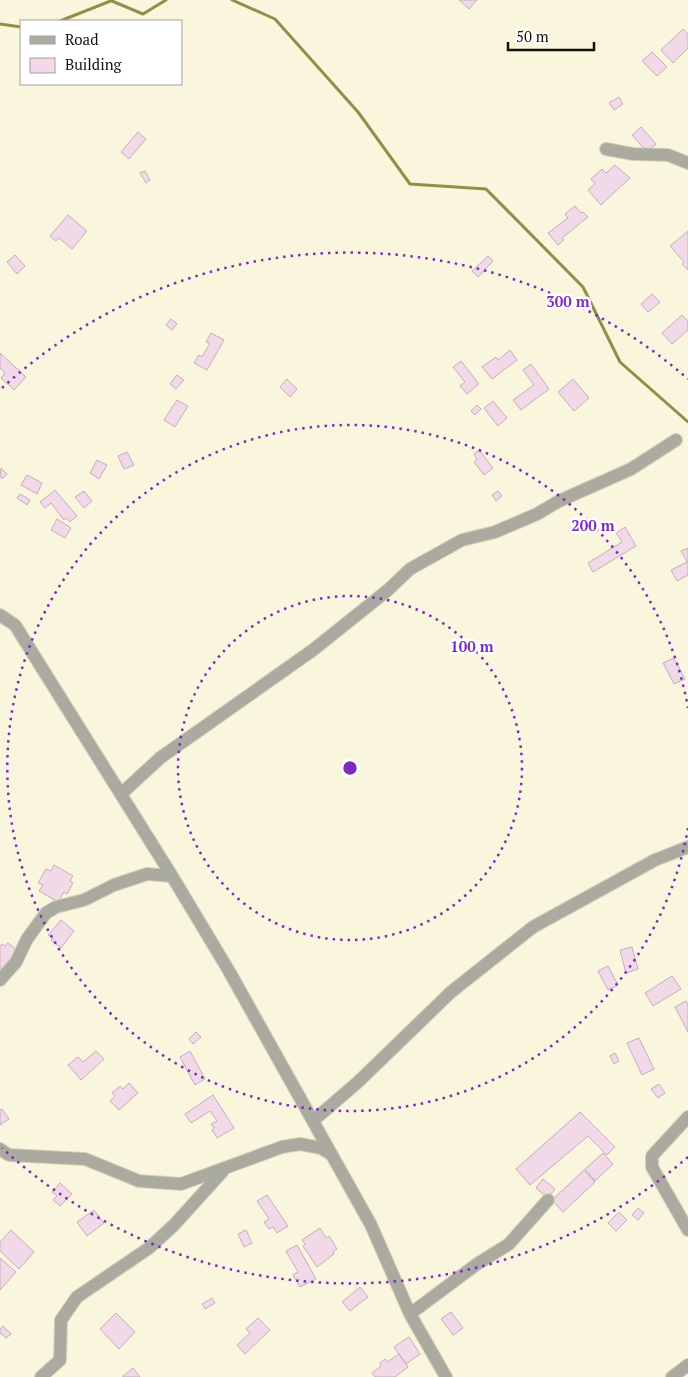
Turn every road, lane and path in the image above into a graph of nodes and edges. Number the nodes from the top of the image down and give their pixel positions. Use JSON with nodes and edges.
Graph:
{"nodes":[{"id":1,"x":606,"y":149,"type":"dead end"},
{"id":2,"x":688,"y":162,"type":"edge"},
{"id":3,"x":676,"y":440,"type":"dead end"},
{"id":4,"x":0,"y":615,"type":"edge"},
{"id":5,"x":121,"y":794,"type":"junction"},
{"id":6,"x":688,"y":847,"type":"edge"},
{"id":7,"x":172,"y":876,"type":"junction"},
{"id":8,"x":0,"y":980,"type":"edge"},
{"id":9,"x":688,"y":1117,"type":"edge"},
{"id":10,"x":314,"y":1120,"type":"junction"},
{"id":11,"x":0,"y":1148,"type":"edge"},
{"id":12,"x":333,"y":1156,"type":"junction"},
{"id":13,"x":226,"y":1168,"type":"junction"},
{"id":14,"x":548,"y":1200,"type":"dead end"},
{"id":15,"x":688,"y":1230,"type":"edge"},
{"id":16,"x":410,"y":1314,"type":"junction"},
{"id":17,"x":688,"y":1365,"type":"edge"},
{"id":18,"x":41,"y":1377,"type":"edge"},
{"id":19,"x":446,"y":1377,"type":"edge"},
{"id":20,"x":672,"y":1377,"type":"edge"}],
"edges":[{"from":1,"to":2,"type":"street"},
{"from":3,"to":5,"type":"street"},
{"from":4,"to":5,"type":"street"},
{"from":5,"to":7,"type":"street"},
{"from":6,"to":10,"type":"street"},
{"from":7,"to":8,"type":"street"},
{"from":7,"to":10,"type":"street"},
{"from":9,"to":15,"type":"street"},
{"from":10,"to":12,"type":"street"},
{"from":11,"to":13,"type":"street"},
{"from":12,"to":13,"type":"street"},
{"from":12,"to":16,"type":"street"},
{"from":13,"to":18,"type":"street"},
{"from":14,"to":16,"type":"street"},
{"from":16,"to":19,"type":"street"},
{"from":17,"to":20,"type":"street"}]}
